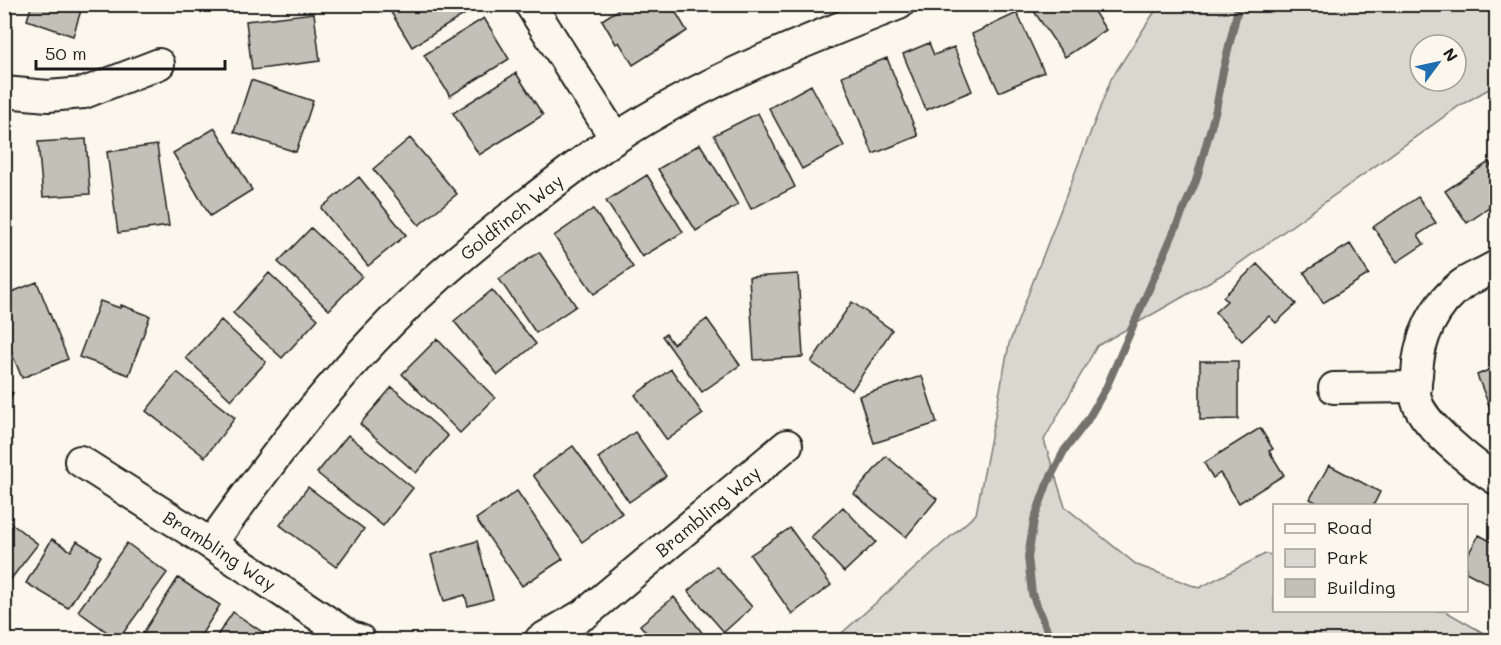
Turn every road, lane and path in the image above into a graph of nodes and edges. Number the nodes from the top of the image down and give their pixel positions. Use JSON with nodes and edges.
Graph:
{"nodes":[{"id":1,"x":530,"y":4,"type":"edge"},
{"id":2,"x":899,"y":4,"type":"edge"},
{"id":3,"x":159,"y":64,"type":"dead end"},
{"id":4,"x":4,"y":92,"type":"edge"},
{"id":5,"x":615,"y":138,"type":"junction"},
{"id":6,"x":1497,"y":266,"type":"edge"},
{"id":7,"x":1416,"y":387,"type":"junction"},
{"id":8,"x":1334,"y":388,"type":"dead end"},
{"id":9,"x":787,"y":445,"type":"dead end"},
{"id":10,"x":80,"y":461,"type":"dead end"},
{"id":11,"x":1497,"y":479,"type":"edge"},
{"id":12,"x":211,"y":544,"type":"junction"},
{"id":13,"x":360,"y":640,"type":"edge"},
{"id":14,"x":540,"y":640,"type":"edge"}],
"edges":[{"from":1,"to":5,"type":"street"},
{"from":2,"to":5,"type":"street","name":"Goldfinch Way"},
{"from":3,"to":4,"type":"street"},
{"from":5,"to":12,"type":"street","name":"Goldfinch Way"},
{"from":6,"to":7,"type":"street"},
{"from":7,"to":8,"type":"street"},
{"from":7,"to":11,"type":"street"},
{"from":9,"to":14,"type":"street","name":"Brambling Way"},
{"from":10,"to":12,"type":"street","name":"Brambling Way"},
{"from":12,"to":13,"type":"street","name":"Brambling Way"}]}
